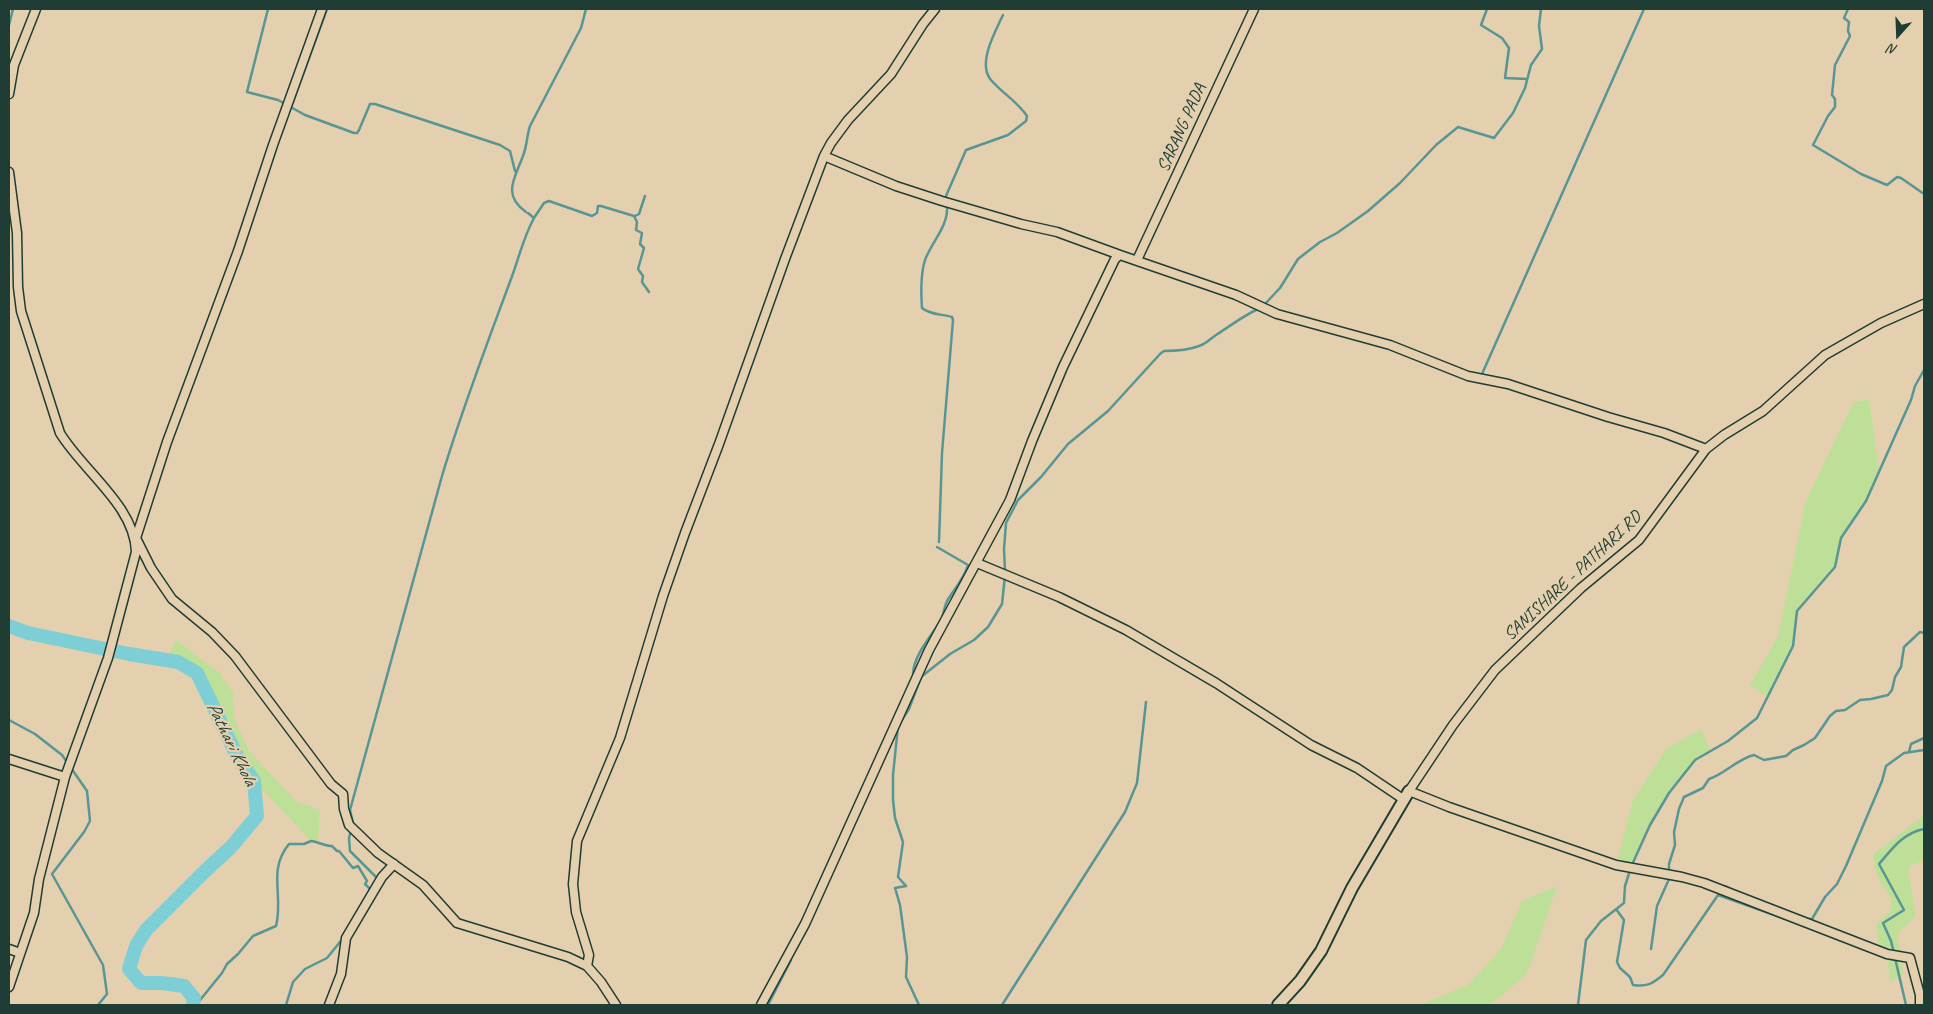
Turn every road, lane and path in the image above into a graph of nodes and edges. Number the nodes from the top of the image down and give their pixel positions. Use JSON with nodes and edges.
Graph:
{"nodes":[{"id":1,"x":36,"y":9,"type":"edge"},
{"id":2,"x":322,"y":9,"type":"edge"},
{"id":3,"x":934,"y":9,"type":"edge"},
{"id":4,"x":1254,"y":9,"type":"edge"},
{"id":5,"x":9,"y":94,"type":"edge"},
{"id":6,"x":824,"y":156,"type":"junction"},
{"id":7,"x":9,"y":172,"type":"edge"},
{"id":8,"x":1120,"y":255,"type":"junction"},
{"id":9,"x":1137,"y":260,"type":"junction"},
{"id":10,"x":1924,"y":304,"type":"edge"},
{"id":11,"x":1706,"y":449,"type":"junction"},
{"id":12,"x":136,"y":538,"type":"junction"},
{"id":13,"x":977,"y":563,"type":"junction"},
{"id":14,"x":9,"y":759,"type":"edge"},
{"id":15,"x":65,"y":777,"type":"junction"},
{"id":16,"x":1406,"y":795,"type":"junction"},
{"id":17,"x":394,"y":864,"type":"junction"},
{"id":18,"x":9,"y":949,"type":"edge"},
{"id":19,"x":20,"y":953,"type":"junction"},
{"id":20,"x":587,"y":966,"type":"junction"},
{"id":21,"x":9,"y":986,"type":"edge"},
{"id":22,"x":329,"y":1005,"type":"edge"},
{"id":23,"x":616,"y":1005,"type":"edge"},
{"id":24,"x":761,"y":1005,"type":"edge"},
{"id":25,"x":1278,"y":1005,"type":"edge"},
{"id":26,"x":1920,"y":1005,"type":"edge"}],
"edges":[{"from":1,"to":5,"type":"street"},
{"from":2,"to":12,"type":"street"},
{"from":3,"to":6,"type":"street"},
{"from":4,"to":9,"type":"street","name":"SARANG PADA"},
{"from":6,"to":8,"type":"street"},
{"from":6,"to":20,"type":"street"},
{"from":7,"to":12,"type":"street"},
{"from":8,"to":9,"type":"street"},
{"from":8,"to":13,"type":"street"},
{"from":9,"to":11,"type":"street"},
{"from":10,"to":11,"type":"street","name":"SANISHARE - PATHARI RD"},
{"from":11,"to":16,"type":"street","name":"SANISHARE - PATHARI RD"},
{"from":12,"to":15,"type":"street"},
{"from":12,"to":17,"type":"street"},
{"from":13,"to":16,"type":"street"},
{"from":13,"to":24,"type":"street"},
{"from":14,"to":15,"type":"street"},
{"from":15,"to":19,"type":"street"},
{"from":16,"to":25,"type":"street"},
{"from":16,"to":26,"type":"street"},
{"from":17,"to":20,"type":"street"},
{"from":17,"to":22,"type":"street"},
{"from":18,"to":19,"type":"street"},
{"from":19,"to":21,"type":"street"},
{"from":20,"to":23,"type":"street"}]}
